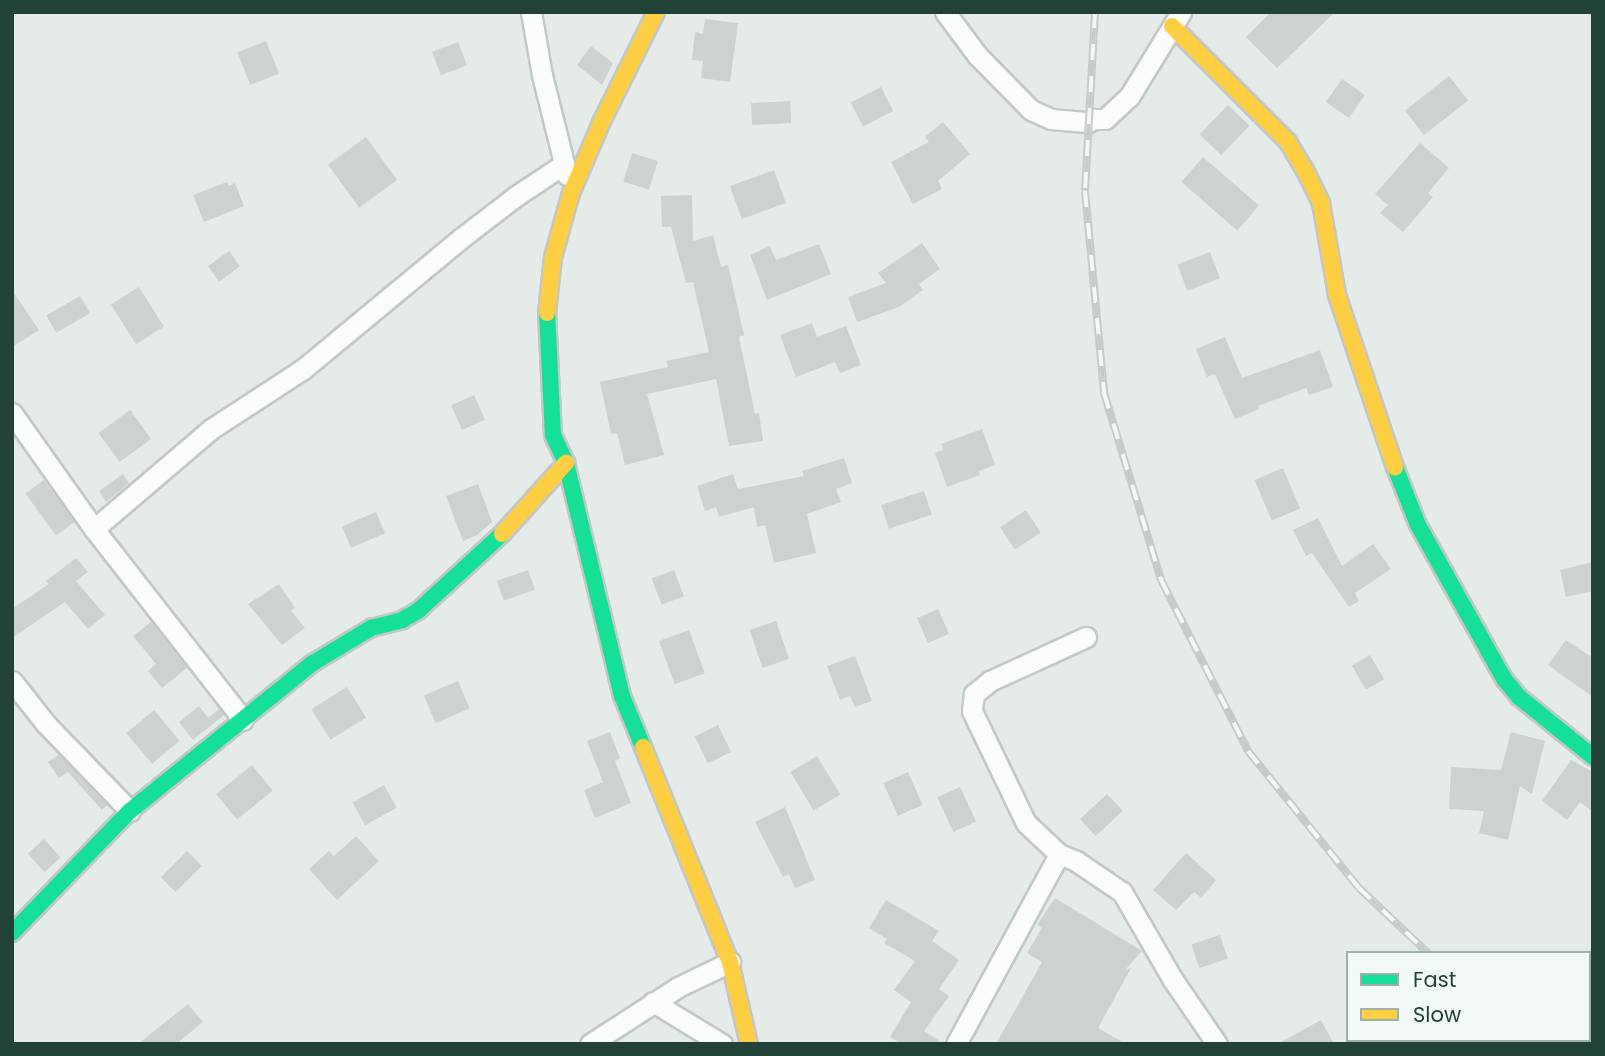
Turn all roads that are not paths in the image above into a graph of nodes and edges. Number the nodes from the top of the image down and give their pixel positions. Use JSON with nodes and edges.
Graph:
{"nodes":[{"id":1,"x":531,"y":12,"type":"edge"},
{"id":2,"x":656,"y":12,"type":"edge"},
{"id":3,"x":946,"y":12,"type":"edge"},
{"id":4,"x":1176,"y":19,"type":"edge"},
{"id":5,"x":564,"y":164,"type":"junction"},
{"id":6,"x":571,"y":193,"type":"junction"},
{"id":7,"x":12,"y":413,"type":"edge"},
{"id":8,"x":566,"y":463,"type":"junction"},
{"id":9,"x":94,"y":529,"type":"junction"},
{"id":10,"x":1086,"y":637,"type":"dead end"},
{"id":11,"x":12,"y":681,"type":"edge"},
{"id":12,"x":243,"y":720,"type":"junction"},
{"id":13,"x":1593,"y":757,"type":"edge"},
{"id":14,"x":130,"y":811,"type":"junction"},
{"id":15,"x":1059,"y":855,"type":"junction"},
{"id":16,"x":12,"y":933,"type":"edge"},
{"id":17,"x":730,"y":962,"type":"junction"},
{"id":18,"x":653,"y":1002,"type":"junction"},
{"id":19,"x":590,"y":1044,"type":"edge"},
{"id":20,"x":722,"y":1044,"type":"edge"},
{"id":21,"x":749,"y":1044,"type":"edge"},
{"id":22,"x":956,"y":1044,"type":"edge"},
{"id":23,"x":1217,"y":1044,"type":"edge"}],
"edges":[{"from":1,"to":5,"type":"street"},
{"from":2,"to":6,"type":"street"},
{"from":3,"to":4,"type":"street"},
{"from":4,"to":13,"type":"street"},
{"from":5,"to":6,"type":"street"},
{"from":5,"to":9,"type":"street"},
{"from":6,"to":8,"type":"street"},
{"from":7,"to":9,"type":"street"},
{"from":8,"to":12,"type":"street"},
{"from":8,"to":17,"type":"street"},
{"from":9,"to":12,"type":"street"},
{"from":10,"to":15,"type":"street"},
{"from":11,"to":14,"type":"street"},
{"from":12,"to":14,"type":"street"},
{"from":14,"to":16,"type":"street"},
{"from":15,"to":22,"type":"street"},
{"from":15,"to":23,"type":"street"},
{"from":17,"to":18,"type":"street"},
{"from":17,"to":21,"type":"street"},
{"from":18,"to":19,"type":"street"},
{"from":18,"to":20,"type":"street"}]}
